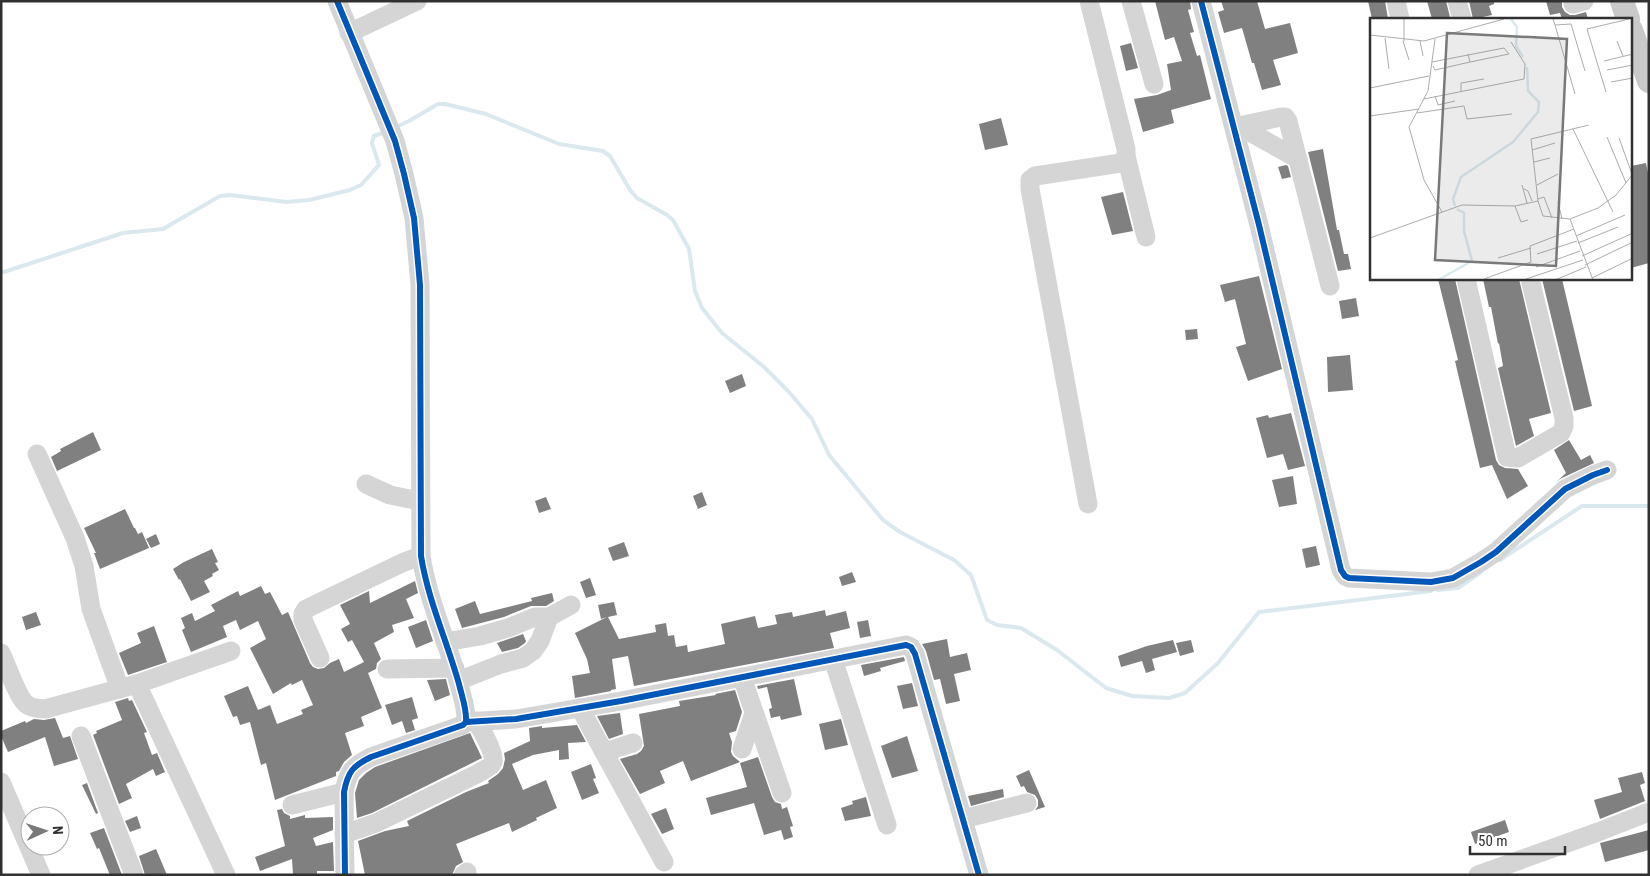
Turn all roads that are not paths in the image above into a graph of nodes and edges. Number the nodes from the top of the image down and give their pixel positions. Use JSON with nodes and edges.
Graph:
{"nodes":[{"id":1,"x":337,"y":1,"type":"edge"},
{"id":2,"x":417,"y":1,"type":"edge"},
{"id":3,"x":1089,"y":1,"type":"edge"},
{"id":4,"x":1131,"y":1,"type":"edge"},
{"id":5,"x":1201,"y":1,"type":"edge"},
{"id":6,"x":1396,"y":1,"type":"edge"},
{"id":7,"x":1457,"y":1,"type":"edge"},
{"id":8,"x":1622,"y":1,"type":"edge"},
{"id":9,"x":1400,"y":18,"type":"edge"},
{"id":10,"x":1462,"y":18,"type":"edge"},
{"id":11,"x":1628,"y":18,"type":"edge"},
{"id":12,"x":349,"y":33,"type":"junction"},
{"id":13,"x":1639,"y":39,"type":"edge"},
{"id":14,"x":1649,"y":81,"type":"edge"},
{"id":15,"x":1154,"y":84,"type":"dead end"},
{"id":16,"x":1237,"y":126,"type":"junction"},
{"id":17,"x":1126,"y":156,"type":"junction"},
{"id":18,"x":1298,"y":159,"type":"junction"},
{"id":19,"x":1146,"y":237,"type":"dead end"},
{"id":20,"x":1466,"y":280,"type":"edge"},
{"id":21,"x":1530,"y":280,"type":"edge"},
{"id":22,"x":1330,"y":286,"type":"dead end"},
{"id":23,"x":37,"y":454,"type":"dead end"},
{"id":24,"x":1607,"y":470,"type":"dead end"},
{"id":25,"x":366,"y":484,"type":"dead end"},
{"id":26,"x":420,"y":500,"type":"junction"},
{"id":27,"x":1088,"y":504,"type":"dead end"},
{"id":28,"x":421,"y":556,"type":"junction"},
{"id":29,"x":571,"y":605,"type":"dead end"},
{"id":30,"x":549,"y":617,"type":"junction"},
{"id":31,"x":446,"y":642,"type":"junction"},
{"id":32,"x":231,"y":651,"type":"dead end"},
{"id":33,"x":1,"y":653,"type":"edge"},
{"id":34,"x":320,"y":658,"type":"dead end"},
{"id":35,"x":833,"y":659,"type":"junction"},
{"id":36,"x":387,"y":669,"type":"dead end"},
{"id":37,"x":456,"y":674,"type":"junction"},
{"id":38,"x":742,"y":678,"type":"junction"},
{"id":39,"x":128,"y":687,"type":"junction"},
{"id":40,"x":580,"y":708,"type":"junction"},
{"id":41,"x":754,"y":713,"type":"junction"},
{"id":42,"x":471,"y":722,"type":"junction"},
{"id":43,"x":81,"y":736,"type":"dead end"},
{"id":44,"x":633,"y":743,"type":"dead end"},
{"id":45,"x":742,"y":749,"type":"dead end"},
{"id":46,"x":604,"y":752,"type":"junction"},
{"id":47,"x":1,"y":782,"type":"edge"},
{"id":48,"x":344,"y":792,"type":"junction"},
{"id":49,"x":782,"y":793,"type":"dead end"},
{"id":50,"x":1027,"y":803,"type":"dead end"},
{"id":51,"x":292,"y":805,"type":"dead end"},
{"id":52,"x":1649,"y":812,"type":"edge"},
{"id":53,"x":962,"y":819,"type":"junction"},
{"id":54,"x":887,"y":825,"type":"dead end"},
{"id":55,"x":344,"y":834,"type":"junction"},
{"id":56,"x":664,"y":862,"type":"dead end"},
{"id":57,"x":41,"y":875,"type":"edge"},
{"id":58,"x":134,"y":875,"type":"edge"},
{"id":59,"x":226,"y":875,"type":"edge"},
{"id":60,"x":344,"y":875,"type":"edge"},
{"id":61,"x":979,"y":875,"type":"edge"},
{"id":62,"x":1478,"y":875,"type":"edge"}],
"edges":[{"from":1,"to":12,"type":"street"},
{"from":2,"to":12,"type":"street"},
{"from":3,"to":17,"type":"street"},
{"from":4,"to":15,"type":"street"},
{"from":5,"to":16,"type":"street"},
{"from":6,"to":9,"type":"street"},
{"from":7,"to":10,"type":"street"},
{"from":8,"to":11,"type":"main road"},
{"from":12,"to":26,"type":"street"},
{"from":13,"to":14,"type":"main road"},
{"from":16,"to":18,"type":"street"},
{"from":16,"to":18,"type":"street"},
{"from":16,"to":24,"type":"street"},
{"from":17,"to":19,"type":"street"},
{"from":17,"to":27,"type":"street"},
{"from":18,"to":22,"type":"street"},
{"from":20,"to":21,"type":"street"},
{"from":23,"to":39,"type":"street"},
{"from":25,"to":26,"type":"street"},
{"from":26,"to":28,"type":"street"},
{"from":28,"to":31,"type":"street"},
{"from":28,"to":34,"type":"street"},
{"from":29,"to":30,"type":"street"},
{"from":30,"to":31,"type":"street"},
{"from":30,"to":37,"type":"street"},
{"from":31,"to":37,"type":"street"},
{"from":32,"to":39,"type":"street"},
{"from":33,"to":39,"type":"street"},
{"from":35,"to":38,"type":"street"},
{"from":35,"to":53,"type":"street"},
{"from":35,"to":54,"type":"street"},
{"from":36,"to":37,"type":"street"},
{"from":37,"to":42,"type":"street"},
{"from":38,"to":40,"type":"street"},
{"from":38,"to":41,"type":"street"},
{"from":39,"to":59,"type":"street"},
{"from":40,"to":42,"type":"street"},
{"from":40,"to":46,"type":"street"},
{"from":41,"to":45,"type":"street"},
{"from":41,"to":49,"type":"street"},
{"from":42,"to":48,"type":"street"},
{"from":42,"to":55,"type":"street"},
{"from":43,"to":58,"type":"street"},
{"from":44,"to":46,"type":"street"},
{"from":46,"to":56,"type":"street"},
{"from":47,"to":57,"type":"street"},
{"from":48,"to":51,"type":"street"},
{"from":48,"to":55,"type":"street"},
{"from":50,"to":53,"type":"street"},
{"from":52,"to":62,"type":"street"},
{"from":53,"to":61,"type":"street"},
{"from":55,"to":60,"type":"street"}]}
